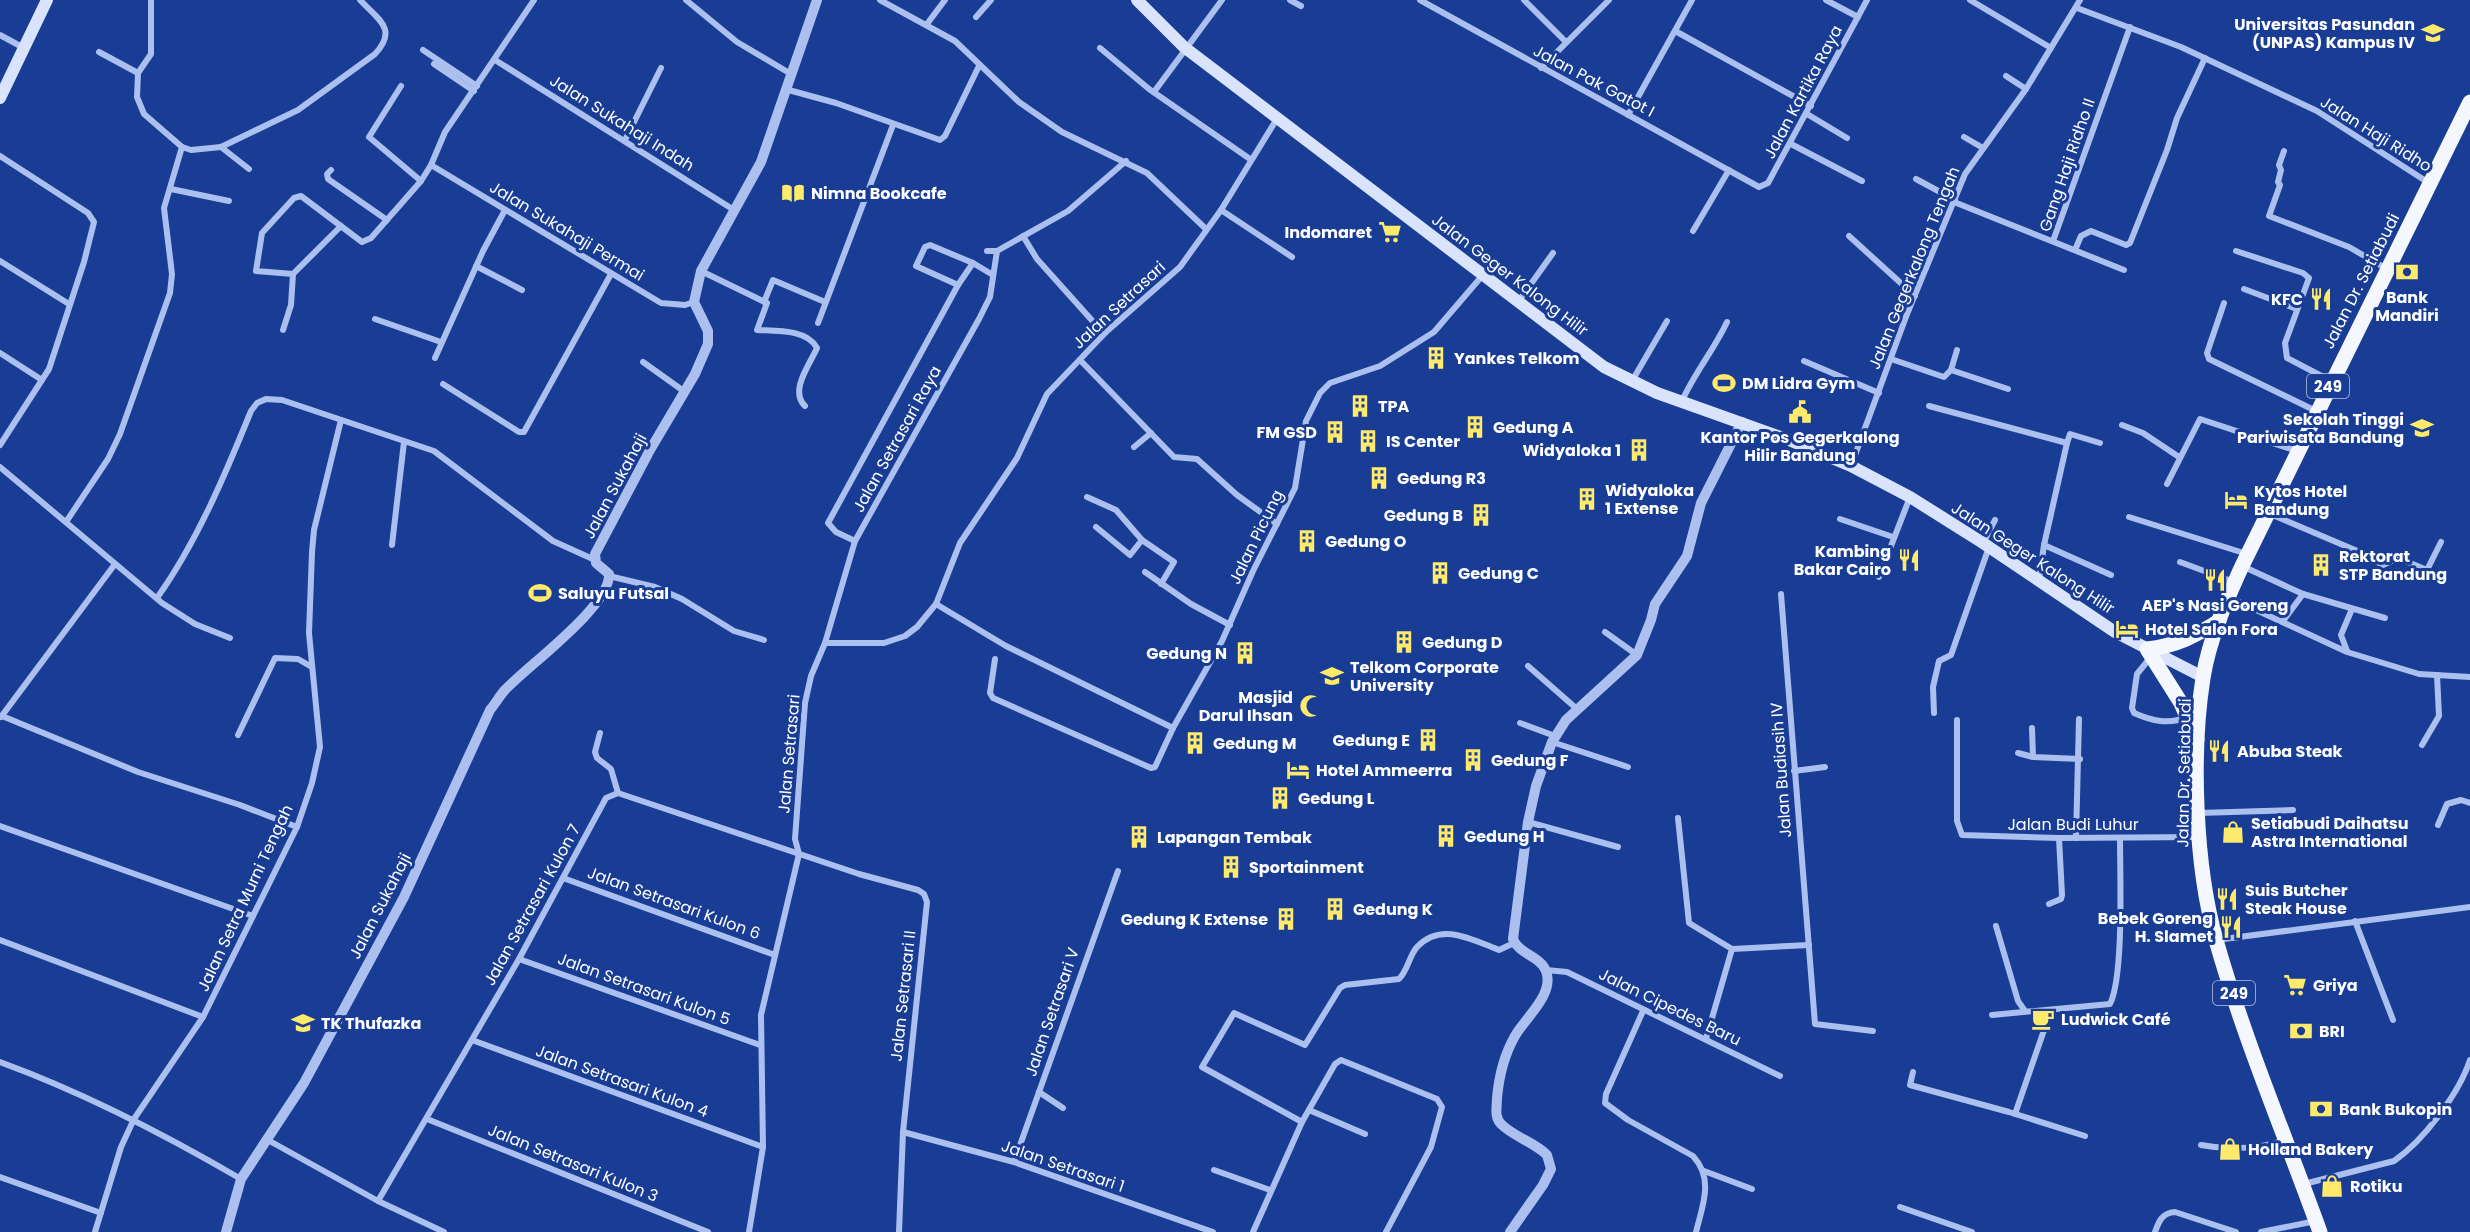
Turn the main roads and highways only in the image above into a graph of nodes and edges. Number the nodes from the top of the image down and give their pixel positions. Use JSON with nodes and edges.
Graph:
{"nodes":[{"id":1,"x":47,"y":0,"type":"edge"},
{"id":2,"x":1137,"y":0,"type":"edge"},
{"id":3,"x":0,"y":98,"type":"edge"},
{"id":4,"x":2470,"y":102,"type":"edge"},
{"id":5,"x":2219,"y":621,"type":"junction"},
{"id":6,"x":2149,"y":653,"type":"junction"},
{"id":7,"x":2204,"y":677,"type":"junction"},
{"id":8,"x":2198,"y":743,"type":"junction"},
{"id":9,"x":2318,"y":1226,"type":"edge"}],
"edges":[{"from":1,"to":3,"type":"main road"},
{"from":2,"to":6,"type":"main road","name":"Jalan Geger Kalong Hilir"},
{"from":4,"to":5,"type":"main road","name":"Jalan Dr. Setiabudi","number":"249"},
{"from":5,"to":6,"type":"main road"},
{"from":5,"to":7,"type":"main road","name":"Jalan Dr. Setiabudi","number":"249"},
{"from":6,"to":7,"type":"main road","name":"Jalan Geger Kalong Hilir"},
{"from":6,"to":8,"type":"main road"},
{"from":7,"to":8,"type":"main road","name":"Jalan Dr. Setiabudi","number":"249"},
{"from":8,"to":9,"type":"main road","name":"Jalan Dr. Setiabudi","number":"249"}]}
